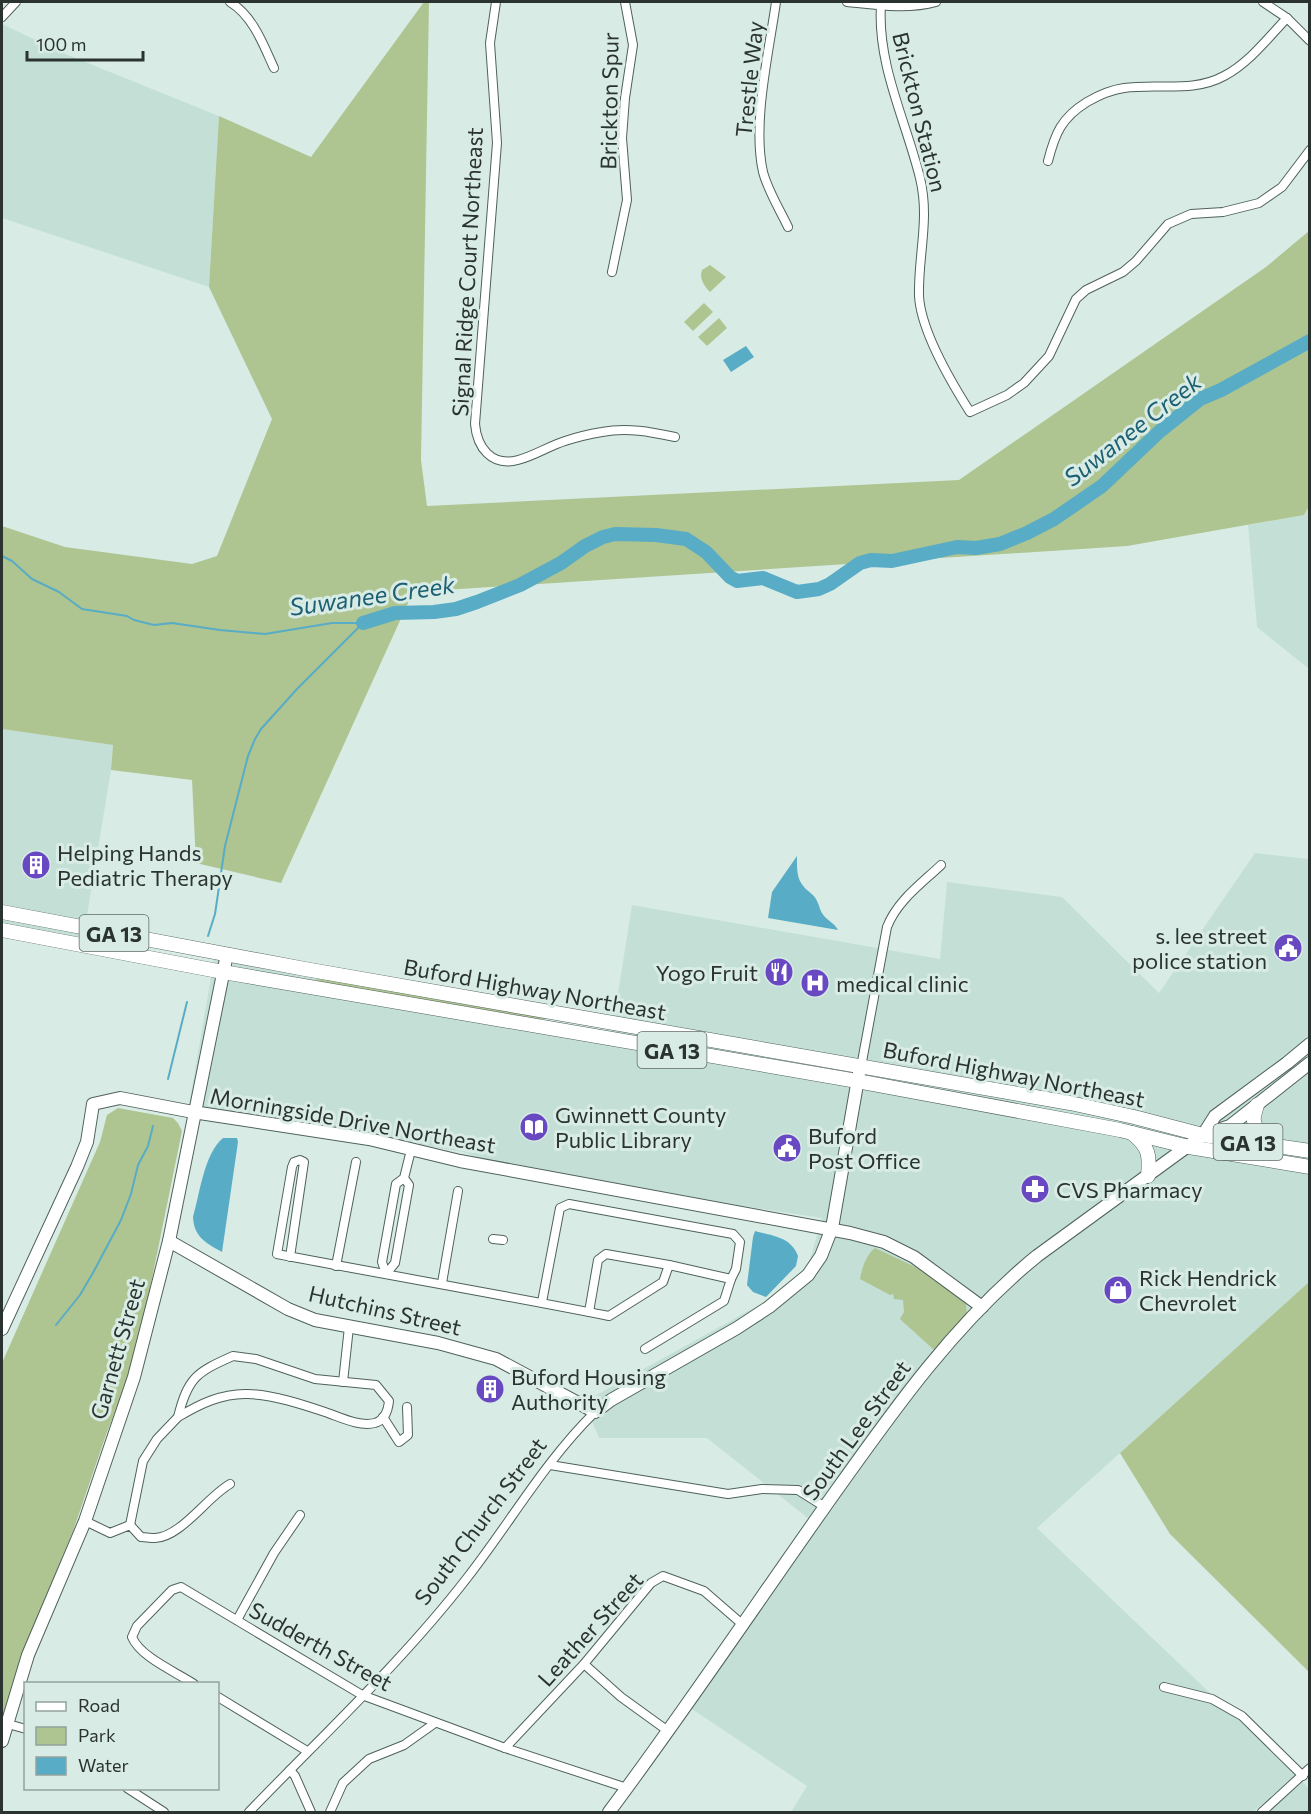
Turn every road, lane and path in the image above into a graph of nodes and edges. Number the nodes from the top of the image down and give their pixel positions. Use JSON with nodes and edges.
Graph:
{"nodes":[{"id":1,"x":16,"y":2,"type":"edge"},
{"id":2,"x":230,"y":2,"type":"edge"},
{"id":3,"x":496,"y":2,"type":"edge"},
{"id":4,"x":625,"y":2,"type":"edge"},
{"id":5,"x":776,"y":2,"type":"edge"},
{"id":6,"x":847,"y":2,"type":"edge"},
{"id":7,"x":936,"y":2,"type":"edge"},
{"id":8,"x":1263,"y":2,"type":"edge"},
{"id":9,"x":881,"y":5,"type":"junction"},
{"id":10,"x":2,"y":15,"type":"edge"},
{"id":11,"x":1287,"y":18,"type":"junction"},
{"id":12,"x":1310,"y":40,"type":"edge"},
{"id":13,"x":274,"y":68,"type":"dead end"},
{"id":14,"x":1310,"y":150,"type":"edge"},
{"id":15,"x":1048,"y":161,"type":"dead end"},
{"id":16,"x":788,"y":227,"type":"dead end"},
{"id":17,"x":612,"y":272,"type":"dead end"},
{"id":18,"x":675,"y":437,"type":"dead end"},
{"id":19,"x":941,"y":865,"type":"dead end"},
{"id":20,"x":2,"y":912,"type":"edge"},
{"id":21,"x":2,"y":930,"type":"edge"},
{"id":22,"x":227,"y":954,"type":"junction"},
{"id":23,"x":223,"y":972,"type":"junction"},
{"id":24,"x":1310,"y":1044,"type":"edge"},
{"id":25,"x":1310,"y":1063,"type":"edge"},
{"id":26,"x":861,"y":1067,"type":"junction"},
{"id":27,"x":857,"y":1082,"type":"junction"},
{"id":28,"x":1257,"y":1105,"type":"junction"},
{"id":29,"x":194,"y":1112,"type":"junction"},
{"id":30,"x":1126,"y":1131,"type":"junction"},
{"id":31,"x":1203,"y":1136,"type":"junction"},
{"id":32,"x":1189,"y":1147,"type":"junction"},
{"id":33,"x":1293,"y":1148,"type":"junction"},
{"id":34,"x":411,"y":1150,"type":"junction"},
{"id":35,"x":1310,"y":1150,"type":"edge"},
{"id":36,"x":356,"y":1162,"type":"dead end"},
{"id":37,"x":1310,"y":1167,"type":"edge"},
{"id":38,"x":1148,"y":1176,"type":"junction"},
{"id":39,"x":404,"y":1178,"type":"junction"},
{"id":40,"x":458,"y":1191,"type":"dead end"},
{"id":41,"x":286,"y":1201,"type":"junction"},
{"id":42,"x":298,"y":1203,"type":"junction"},
{"id":43,"x":390,"y":1222,"type":"junction"},
{"id":44,"x":402,"y":1223,"type":"junction"},
{"id":45,"x":832,"y":1228,"type":"junction"},
{"id":46,"x":493,"y":1239,"type":"dead end"},
{"id":47,"x":503,"y":1240,"type":"dead end"},
{"id":48,"x":169,"y":1241,"type":"junction"},
{"id":49,"x":290,"y":1257,"type":"junction"},
{"id":50,"x":669,"y":1265,"type":"junction"},
{"id":51,"x":336,"y":1266,"type":"junction"},
{"id":52,"x":386,"y":1274,"type":"junction"},
{"id":53,"x":731,"y":1279,"type":"junction"},
{"id":54,"x":442,"y":1283,"type":"junction"},
{"id":55,"x":542,"y":1302,"type":"junction"},
{"id":56,"x":982,"y":1307,"type":"junction"},
{"id":57,"x":589,"y":1312,"type":"junction"},
{"id":58,"x":349,"y":1327,"type":"junction"},
{"id":59,"x":2,"y":1329,"type":"edge"},
{"id":60,"x":645,"y":1349,"type":"dead end"},
{"id":61,"x":343,"y":1382,"type":"junction"},
{"id":62,"x":408,"y":1407,"type":"dead end"},
{"id":63,"x":595,"y":1412,"type":"junction"},
{"id":64,"x":178,"y":1417,"type":"junction"},
{"id":65,"x":383,"y":1417,"type":"junction"},
{"id":66,"x":550,"y":1465,"type":"junction"},
{"id":67,"x":230,"y":1484,"type":"dead end"},
{"id":68,"x":825,"y":1507,"type":"junction"},
{"id":69,"x":300,"y":1515,"type":"dead end"},
{"id":70,"x":85,"y":1521,"type":"junction"},
{"id":71,"x":130,"y":1525,"type":"junction"},
{"id":72,"x":237,"y":1620,"type":"junction"},
{"id":73,"x":741,"y":1624,"type":"junction"},
{"id":74,"x":584,"y":1664,"type":"junction"},
{"id":75,"x":192,"y":1682,"type":"edge"},
{"id":76,"x":1164,"y":1688,"type":"dead end"},
{"id":77,"x":362,"y":1695,"type":"junction"},
{"id":78,"x":219,"y":1698,"type":"edge"},
{"id":79,"x":435,"y":1723,"type":"junction"},
{"id":80,"x":8,"y":1724,"type":"junction"},
{"id":81,"x":24,"y":1728,"type":"edge"},
{"id":82,"x":668,"y":1731,"type":"junction"},
{"id":83,"x":2,"y":1741,"type":"edge"},
{"id":84,"x":505,"y":1748,"type":"junction"},
{"id":85,"x":307,"y":1751,"type":"junction"},
{"id":86,"x":1310,"y":1768,"type":"edge"},
{"id":87,"x":290,"y":1770,"type":"junction"},
{"id":88,"x":1303,"y":1776,"type":"junction"},
{"id":89,"x":627,"y":1788,"type":"junction"},
{"id":90,"x":130,"y":1790,"type":"edge"},
{"id":91,"x":164,"y":1812,"type":"edge"},
{"id":92,"x":249,"y":1812,"type":"edge"},
{"id":93,"x":311,"y":1812,"type":"edge"},
{"id":94,"x":330,"y":1812,"type":"edge"},
{"id":95,"x":609,"y":1812,"type":"edge"},
{"id":96,"x":1262,"y":1812,"type":"edge"}],
"edges":[{"from":1,"to":10,"type":"street"},
{"from":2,"to":13,"type":"street"},
{"from":3,"to":18,"type":"street","name":"Signal Ridge Court Northeast"},
{"from":4,"to":17,"type":"street","name":"Brickton Spur"},
{"from":5,"to":16,"type":"street","name":"Trestle Way"},
{"from":6,"to":9,"type":"street"},
{"from":7,"to":9,"type":"street"},
{"from":8,"to":11,"type":"street"},
{"from":9,"to":14,"type":"street","name":"Brickton Station"},
{"from":11,"to":12,"type":"street"},
{"from":11,"to":15,"type":"street"},
{"from":19,"to":26,"type":"street"},
{"from":20,"to":22,"type":"main road","name":"Buford Highway Northeast","number":"GA 13"},
{"from":21,"to":23,"type":"main road","name":"Buford Highway Northeast","number":"GA 13"},
{"from":22,"to":23,"type":"street","name":"Garnett Street"},
{"from":22,"to":26,"type":"main road","name":"Buford Highway Northeast","number":"GA 13"},
{"from":23,"to":27,"type":"main road","name":"Buford Highway Northeast","number":"GA 13"},
{"from":23,"to":29,"type":"street","name":"Garnett Street"},
{"from":24,"to":31,"type":"street","name":"South Lee Street"},
{"from":25,"to":28,"type":"street","name":"South Lee Street"},
{"from":26,"to":27,"type":"street","name":"South Church Street"},
{"from":26,"to":31,"type":"main road","name":"Buford Highway Northeast","number":"GA 13"},
{"from":27,"to":30,"type":"main road","name":"Buford Highway Northeast","number":"GA 13"},
{"from":27,"to":45,"type":"street","name":"South Church Street"},
{"from":28,"to":31,"type":"street","name":"South Lee Street"},
{"from":28,"to":33,"type":"main road"},
{"from":29,"to":34,"type":"street","name":"Morningside Drive Northeast"},
{"from":29,"to":48,"type":"street","name":"Garnett Street"},
{"from":29,"to":59,"type":"street","name":"Morningside Drive Northeast"},
{"from":30,"to":32,"type":"main road","number":"GA 13"},
{"from":30,"to":38,"type":"main road"},
{"from":31,"to":32,"type":"street","name":"South Lee Street"},
{"from":31,"to":33,"type":"main road","name":"Buford Highway Northeast","number":"GA 13"},
{"from":32,"to":37,"type":"main road","number":"GA 13"},
{"from":32,"to":38,"type":"street","name":"South Lee Street"},
{"from":33,"to":35,"type":"main road","name":"Buford Highway Northeast","number":"GA 13"},
{"from":34,"to":39,"type":"street"},
{"from":34,"to":45,"type":"street","name":"Morningside Drive Northeast"},
{"from":36,"to":51,"type":"street"},
{"from":38,"to":56,"type":"street","name":"South Lee Street"},
{"from":39,"to":43,"type":"street"},
{"from":39,"to":44,"type":"street"},
{"from":40,"to":54,"type":"street"},
{"from":41,"to":42,"type":"street"},
{"from":41,"to":42,"type":"street"},
{"from":41,"to":49,"type":"street"},
{"from":42,"to":49,"type":"street"},
{"from":43,"to":44,"type":"street"},
{"from":43,"to":52,"type":"street"},
{"from":44,"to":52,"type":"street"},
{"from":45,"to":56,"type":"street","name":"Morningside Drive Northeast"},
{"from":45,"to":63,"type":"street","name":"South Church Street"},
{"from":46,"to":47,"type":"street"},
{"from":48,"to":58,"type":"street","name":"Hutchins Street"},
{"from":48,"to":70,"type":"street","name":"Garnett Street"},
{"from":49,"to":51,"type":"street"},
{"from":50,"to":53,"type":"street"},
{"from":50,"to":57,"type":"street"},
{"from":50,"to":57,"type":"street"},
{"from":51,"to":52,"type":"street"},
{"from":52,"to":54,"type":"street"},
{"from":53,"to":55,"type":"street"},
{"from":53,"to":60,"type":"street"},
{"from":54,"to":55,"type":"street"},
{"from":55,"to":57,"type":"street"},
{"from":56,"to":68,"type":"street","name":"South Lee Street"},
{"from":58,"to":61,"type":"street"},
{"from":58,"to":63,"type":"street","name":"Hutchins Street"},
{"from":61,"to":64,"type":"street"},
{"from":61,"to":65,"type":"street"},
{"from":62,"to":65,"type":"street"},
{"from":63,"to":66,"type":"street","name":"South Church Street"},
{"from":64,"to":65,"type":"street"},
{"from":64,"to":71,"type":"street"},
{"from":66,"to":68,"type":"street"},
{"from":66,"to":77,"type":"street","name":"South Church Street"},
{"from":67,"to":71,"type":"street"},
{"from":68,"to":73,"type":"street","name":"South Lee Street"},
{"from":69,"to":72,"type":"street"},
{"from":70,"to":71,"type":"street"},
{"from":70,"to":80,"type":"street","name":"Garnett Street"},
{"from":72,"to":75,"type":"street","name":"Sudderth Street"},
{"from":72,"to":77,"type":"street","name":"Sudderth Street"},
{"from":73,"to":74,"type":"street","name":"Leather Street"},
{"from":73,"to":82,"type":"street","name":"South Lee Street"},
{"from":74,"to":82,"type":"street"},
{"from":74,"to":84,"type":"street","name":"Leather Street"},
{"from":76,"to":88,"type":"street"},
{"from":77,"to":79,"type":"street","name":"Sudderth Street"},
{"from":77,"to":85,"type":"street","name":"South Church Street"},
{"from":78,"to":85,"type":"street"},
{"from":79,"to":84,"type":"street","name":"Sudderth Street"},
{"from":79,"to":94,"type":"street"},
{"from":80,"to":81,"type":"street"},
{"from":80,"to":83,"type":"street","name":"Garnett Street"},
{"from":82,"to":89,"type":"street","name":"South Lee Street"},
{"from":84,"to":89,"type":"street","name":"Sudderth Street"},
{"from":85,"to":87,"type":"street","name":"South Church Street"},
{"from":86,"to":88,"type":"street"},
{"from":87,"to":92,"type":"street","name":"South Church Street"},
{"from":87,"to":93,"type":"street"},
{"from":88,"to":96,"type":"street"},
{"from":89,"to":95,"type":"street","name":"South Lee Street"},
{"from":90,"to":91,"type":"street"}]}
